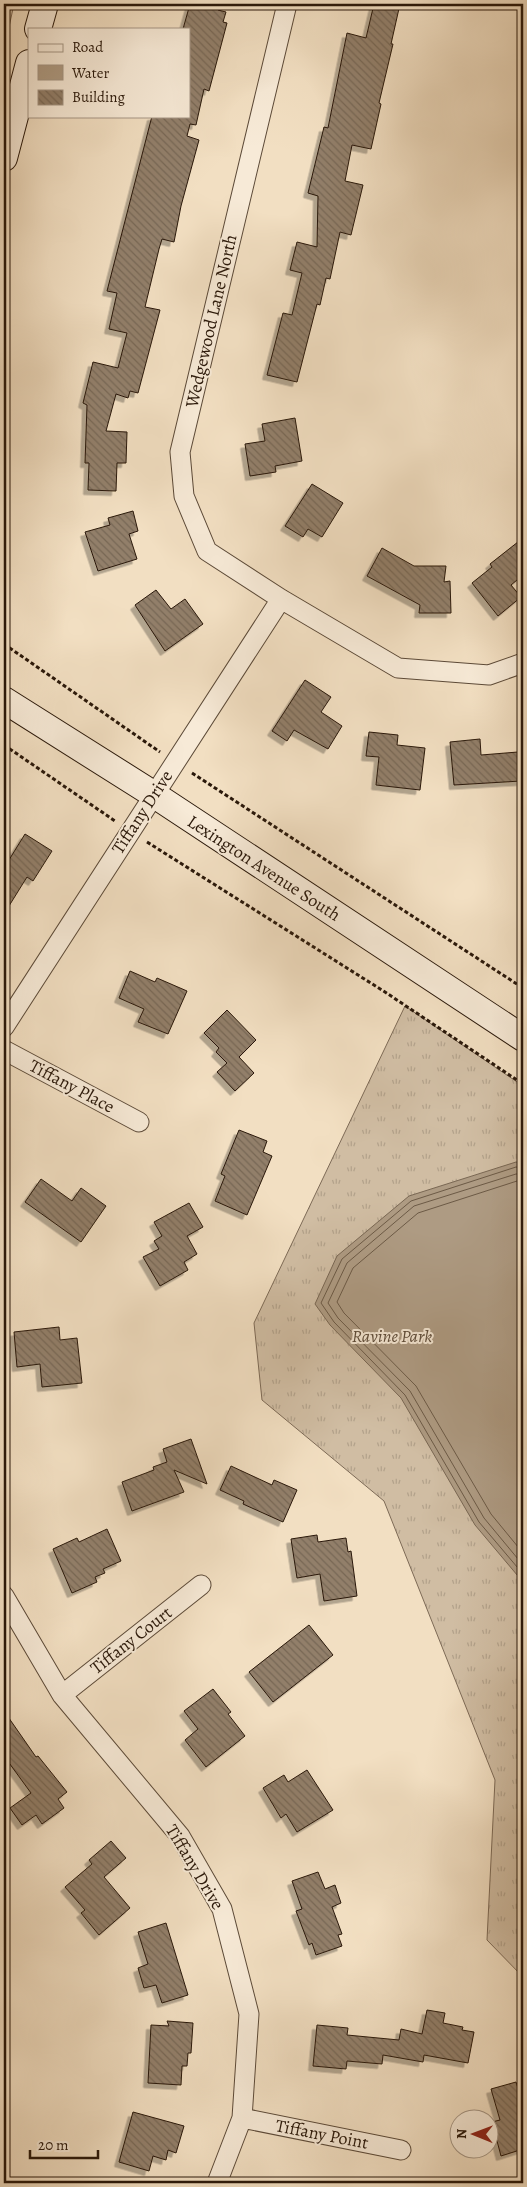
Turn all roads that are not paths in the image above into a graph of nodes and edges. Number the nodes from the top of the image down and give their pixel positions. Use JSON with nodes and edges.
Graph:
{"nodes":[{"id":1,"x":44,"y":4,"type":"edge"},
{"id":2,"x":286,"y":4,"type":"edge"},
{"id":3,"x":38,"y":28,"type":"edge"},
{"id":4,"x":28,"y":67,"type":"edge"},
{"id":5,"x":4,"y":158,"type":"edge"},
{"id":6,"x":281,"y":599,"type":"junction"},
{"id":7,"x":523,"y":663,"type":"edge"},
{"id":8,"x":4,"y":700,"type":"edge"},
{"id":9,"x":153,"y":794,"type":"junction"},
{"id":10,"x":4,"y":1027,"type":"edge"},
{"id":11,"x":523,"y":1038,"type":"edge"},
{"id":12,"x":4,"y":1050,"type":"edge"},
{"id":13,"x":139,"y":1122,"type":"dead end"},
{"id":14,"x":201,"y":1585,"type":"dead end"},
{"id":15,"x":4,"y":1596,"type":"edge"},
{"id":16,"x":62,"y":1695,"type":"junction"},
{"id":17,"x":242,"y":2118,"type":"junction"},
{"id":18,"x":401,"y":2150,"type":"dead end"},
{"id":19,"x":217,"y":2183,"type":"edge"}],
"edges":[{"from":1,"to":3,"type":"street"},
{"from":2,"to":6,"type":"street","name":"Wedgewood Lane North"},
{"from":4,"to":5,"type":"street"},
{"from":6,"to":7,"type":"street","name":"Wedgewood Lane North"},
{"from":6,"to":9,"type":"street","name":"Tiffany Drive"},
{"from":8,"to":9,"type":"street","name":"Lexington Avenue South"},
{"from":9,"to":10,"type":"street","name":"Tiffany Drive"},
{"from":9,"to":11,"type":"street","name":"Lexington Avenue South"},
{"from":12,"to":13,"type":"street","name":"Tiffany Place"},
{"from":14,"to":16,"type":"street","name":"Tiffany Court"},
{"from":15,"to":16,"type":"street","name":"Tiffany Drive"},
{"from":16,"to":17,"type":"street","name":"Tiffany Drive"},
{"from":17,"to":18,"type":"street","name":"Tiffany Point"},
{"from":17,"to":19,"type":"street","name":"Tiffany Drive"}]}
